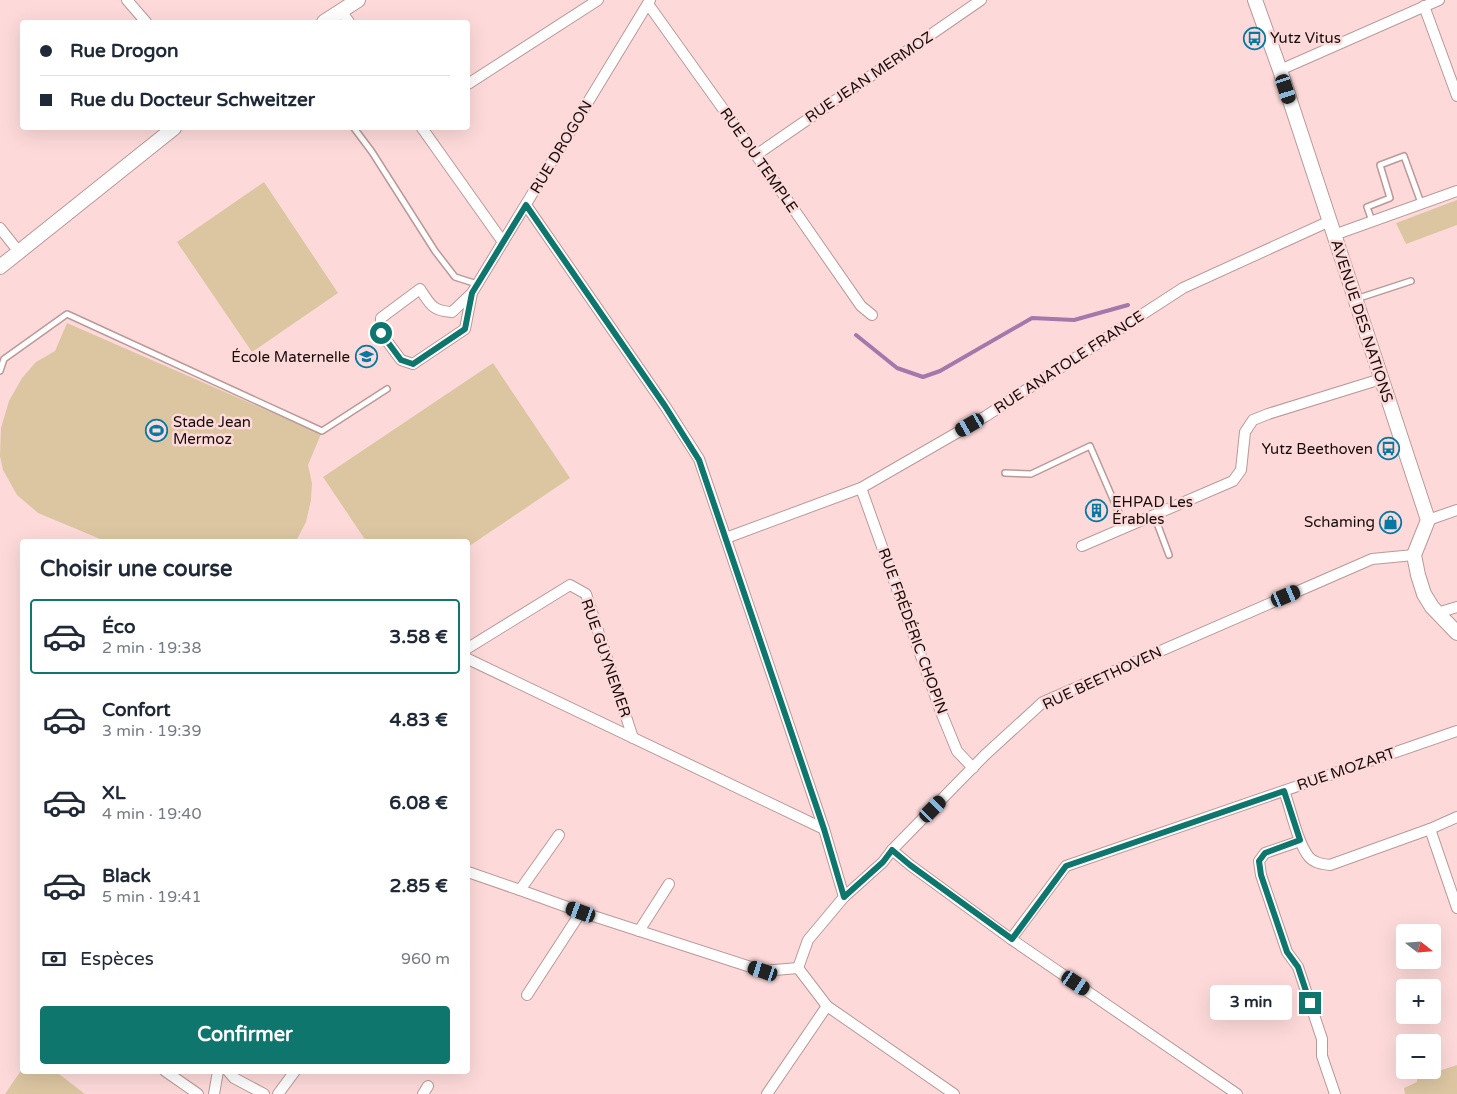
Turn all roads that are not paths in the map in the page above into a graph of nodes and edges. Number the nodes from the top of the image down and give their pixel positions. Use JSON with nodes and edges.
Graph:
{"nodes":[{"id":1,"x":127,"y":0,"type":"edge"},
{"id":2,"x":358,"y":0,"type":"edge"},
{"id":3,"x":598,"y":0,"type":"edge"},
{"id":4,"x":981,"y":0,"type":"edge"},
{"id":5,"x":1255,"y":0,"type":"edge"},
{"id":6,"x":1439,"y":0,"type":"edge"},
{"id":7,"x":649,"y":2,"type":"edge"},
{"id":8,"x":1424,"y":6,"type":"junction"},
{"id":9,"x":345,"y":17,"type":"edge"},
{"id":10,"x":144,"y":20,"type":"edge"},
{"id":11,"x":332,"y":20,"type":"edge"},
{"id":12,"x":1280,"y":70,"type":"junction"},
{"id":13,"x":470,"y":83,"type":"edge"},
{"id":14,"x":1457,"y":96,"type":"edge"},
{"id":15,"x":172,"y":130,"type":"edge"},
{"id":16,"x":356,"y":130,"type":"edge"},
{"id":17,"x":423,"y":130,"type":"edge"},
{"id":18,"x":756,"y":155,"type":"junction"},
{"id":19,"x":1457,"y":191,"type":"edge"},
{"id":20,"x":1421,"y":204,"type":"junction"},
{"id":21,"x":526,"y":205,"type":"junction"},
{"id":22,"x":1330,"y":221,"type":"junction"},
{"id":23,"x":1372,"y":221,"type":"junction"},
{"id":24,"x":0,"y":228,"type":"edge"},
{"id":25,"x":1334,"y":235,"type":"junction"},
{"id":26,"x":502,"y":242,"type":"junction"},
{"id":27,"x":19,"y":252,"type":"junction"},
{"id":28,"x":0,"y":267,"type":"edge"},
{"id":29,"x":1412,"y":281,"type":"dead end"},
{"id":30,"x":474,"y":289,"type":"junction"},
{"id":31,"x":1355,"y":299,"type":"junction"},
{"id":32,"x":872,"y":315,"type":"dead end"},
{"id":33,"x":0,"y":371,"type":"edge"},
{"id":34,"x":1381,"y":379,"type":"junction"},
{"id":35,"x":387,"y":389,"type":"dead end"},
{"id":36,"x":1005,"y":473,"type":"dead end"},
{"id":37,"x":861,"y":488,"type":"junction"},
{"id":38,"x":1457,"y":510,"type":"edge"},
{"id":39,"x":1154,"y":515,"type":"junction"},
{"id":40,"x":1428,"y":520,"type":"junction"},
{"id":41,"x":1126,"y":528,"type":"junction"},
{"id":42,"x":726,"y":538,"type":"junction"},
{"id":43,"x":1082,"y":546,"type":"dead end"},
{"id":44,"x":1169,"y":555,"type":"dead end"},
{"id":45,"x":1414,"y":555,"type":"junction"},
{"id":46,"x":1457,"y":606,"type":"edge"},
{"id":47,"x":1437,"y":613,"type":"junction"},
{"id":48,"x":1457,"y":633,"type":"edge"},
{"id":49,"x":470,"y":647,"type":"edge"},
{"id":50,"x":470,"y":660,"type":"edge"},
{"id":51,"x":1457,"y":731,"type":"edge"},
{"id":52,"x":633,"y":738,"type":"junction"},
{"id":53,"x":973,"y":768,"type":"junction"},
{"id":54,"x":1284,"y":791,"type":"junction"},
{"id":55,"x":1457,"y":817,"type":"edge"},
{"id":56,"x":824,"y":829,"type":"junction"},
{"id":57,"x":1430,"y":829,"type":"junction"},
{"id":58,"x":559,"y":835,"type":"dead end"},
{"id":59,"x":1300,"y":840,"type":"junction"},
{"id":60,"x":892,"y":850,"type":"junction"},
{"id":61,"x":470,"y":873,"type":"edge"},
{"id":62,"x":669,"y":884,"type":"dead end"},
{"id":63,"x":520,"y":890,"type":"junction"},
{"id":64,"x":844,"y":897,"type":"junction"},
{"id":65,"x":1457,"y":908,"type":"edge"},
{"id":66,"x":581,"y":912,"type":"junction"},
{"id":67,"x":639,"y":931,"type":"junction"},
{"id":68,"x":1012,"y":939,"type":"junction"},
{"id":69,"x":798,"y":968,"type":"junction"},
{"id":70,"x":527,"y":995,"type":"dead end"},
{"id":71,"x":827,"y":1006,"type":"junction"},
{"id":72,"x":169,"y":1074,"type":"edge"},
{"id":73,"x":217,"y":1074,"type":"edge"},
{"id":74,"x":231,"y":1074,"type":"edge"},
{"id":75,"x":293,"y":1074,"type":"edge"},
{"id":76,"x":198,"y":1094,"type":"edge"},
{"id":77,"x":214,"y":1094,"type":"edge"},
{"id":78,"x":264,"y":1094,"type":"edge"},
{"id":79,"x":278,"y":1094,"type":"edge"},
{"id":80,"x":767,"y":1094,"type":"edge"},
{"id":81,"x":954,"y":1094,"type":"edge"},
{"id":82,"x":1238,"y":1094,"type":"edge"},
{"id":83,"x":1335,"y":1094,"type":"edge"}],
"edges":[{"from":1,"to":10,"type":"street"},
{"from":2,"to":9,"type":"main road"},
{"from":3,"to":13,"type":"street"},
{"from":4,"to":18,"type":"street","name":"RUE JEAN MERMOZ"},
{"from":5,"to":12,"type":"main road","name":"AVENUE DES NATIONS"},
{"from":6,"to":8,"type":"street"},
{"from":7,"to":18,"type":"street","name":"RUE DU TEMPLE"},
{"from":7,"to":21,"type":"street","name":"RUE DROGON"},
{"from":8,"to":12,"type":"street"},
{"from":8,"to":14,"type":"street"},
{"from":9,"to":11,"type":"main road"},
{"from":12,"to":22,"type":"main road","name":"AVENUE DES NATIONS"},
{"from":15,"to":27,"type":"main road"},
{"from":16,"to":30,"type":"lane"},
{"from":17,"to":26,"type":"street"},
{"from":18,"to":32,"type":"street","name":"RUE DU TEMPLE"},
{"from":19,"to":20,"type":"street"},
{"from":20,"to":23,"type":"street"},
{"from":20,"to":23,"type":"lane"},
{"from":21,"to":26,"type":"street","name":"RUE DROGON"},
{"from":21,"to":42,"type":"street"},
{"from":22,"to":25,"type":"main road","name":"AVENUE DES NATIONS"},
{"from":22,"to":37,"type":"street","name":"RUE ANATOLE FRANCE"},
{"from":23,"to":25,"type":"street"},
{"from":24,"to":27,"type":"street"},
{"from":25,"to":31,"type":"main road","name":"AVENUE DES NATIONS"},
{"from":26,"to":30,"type":"street","name":"RUE DROGON"},
{"from":27,"to":28,"type":"main road"},
{"from":29,"to":31,"type":"lane"},
{"from":30,"to":30,"type":"street","name":"RUE DROGON"},
{"from":31,"to":34,"type":"main road","name":"AVENUE DES NATIONS"},
{"from":33,"to":35,"type":"lane"},
{"from":34,"to":39,"type":"street"},
{"from":34,"to":40,"type":"main road","name":"AVENUE DES NATIONS"},
{"from":36,"to":41,"type":"lane"},
{"from":37,"to":42,"type":"street","name":"RUE ANATOLE FRANCE"},
{"from":37,"to":53,"type":"street","name":"RUE FRÉDÉRIC CHOPIN"},
{"from":38,"to":40,"type":"street"},
{"from":39,"to":41,"type":"street"},
{"from":39,"to":44,"type":"lane"},
{"from":40,"to":45,"type":"main road"},
{"from":41,"to":43,"type":"street"},
{"from":42,"to":56,"type":"street"},
{"from":45,"to":47,"type":"main road"},
{"from":45,"to":53,"type":"street","name":"RUE BEETHOVEN"},
{"from":46,"to":47,"type":"street"},
{"from":47,"to":48,"type":"main road"},
{"from":49,"to":52,"type":"street","name":"RUE GUYNEMER"},
{"from":50,"to":52,"type":"street","name":"RUE GUYNEMER"},
{"from":51,"to":54,"type":"street","name":"RUE MOZART"},
{"from":52,"to":56,"type":"street","name":"RUE GUYNEMER"},
{"from":53,"to":60,"type":"street","name":"RUE BEETHOVEN"},
{"from":54,"to":59,"type":"street"},
{"from":54,"to":68,"type":"street","name":"RUE MOZART"},
{"from":55,"to":57,"type":"street"},
{"from":56,"to":64,"type":"street"},
{"from":57,"to":59,"type":"street"},
{"from":57,"to":65,"type":"street"},
{"from":58,"to":63,"type":"street"},
{"from":59,"to":83,"type":"street"},
{"from":60,"to":64,"type":"street","name":"RUE BEETHOVEN"},
{"from":60,"to":68,"type":"street"},
{"from":61,"to":63,"type":"street"},
{"from":62,"to":67,"type":"street"},
{"from":63,"to":66,"type":"street"},
{"from":64,"to":69,"type":"street","name":"RUE BEETHOVEN"},
{"from":66,"to":67,"type":"street"},
{"from":66,"to":70,"type":"street"},
{"from":67,"to":69,"type":"street"},
{"from":68,"to":82,"type":"street"},
{"from":69,"to":71,"type":"street"},
{"from":71,"to":80,"type":"street"},
{"from":71,"to":81,"type":"street"},
{"from":72,"to":76,"type":"street"},
{"from":73,"to":77,"type":"street"},
{"from":74,"to":78,"type":"street"},
{"from":75,"to":79,"type":"street"}]}
